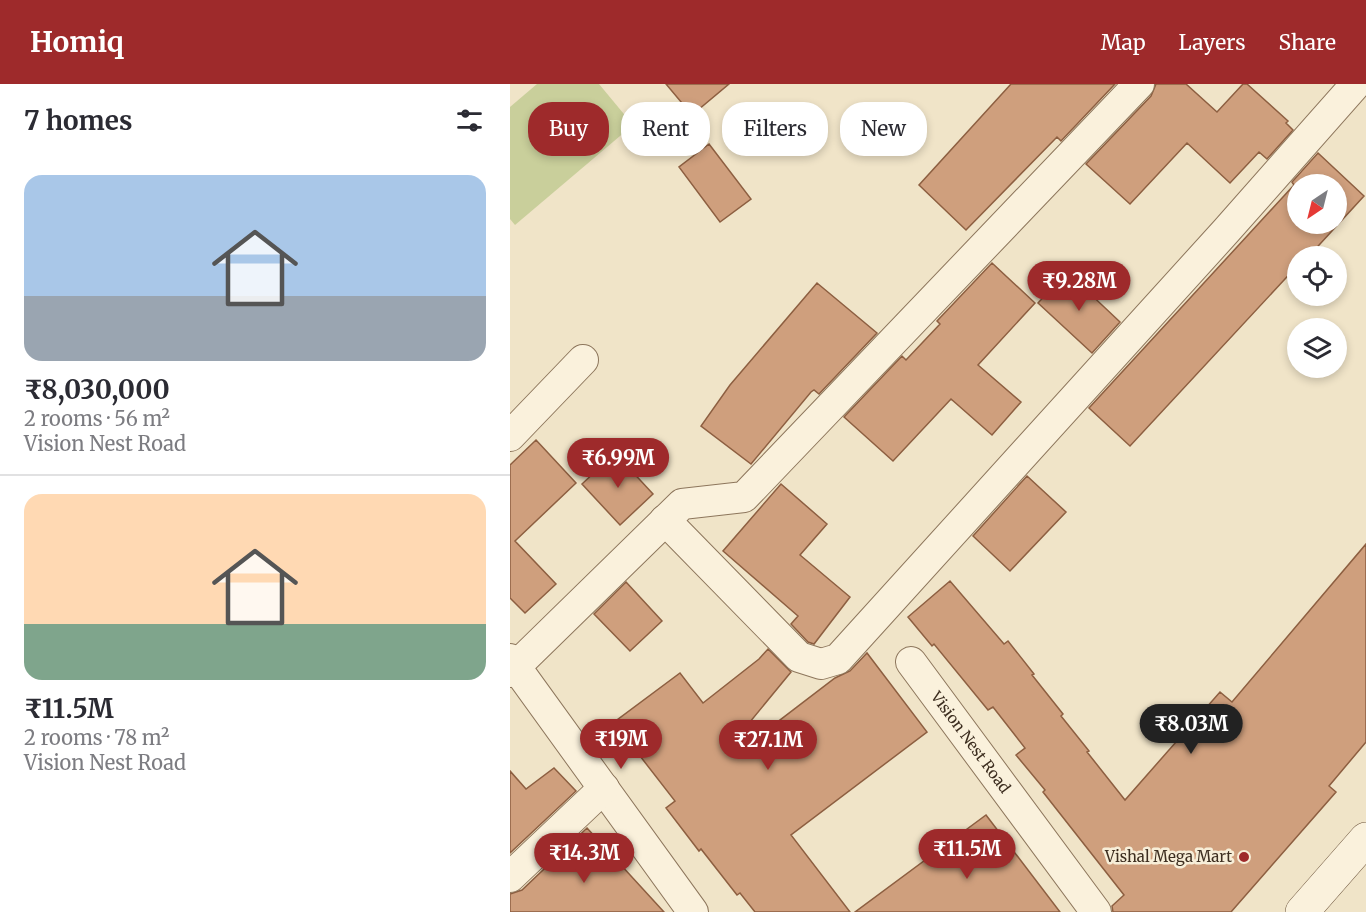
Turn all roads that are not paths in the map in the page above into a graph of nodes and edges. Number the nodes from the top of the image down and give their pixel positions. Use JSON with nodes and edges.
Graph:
{"nodes":[{"id":1,"x":1139,"y":84,"type":"edge"},
{"id":2,"x":1356,"y":84,"type":"edge"},
{"id":3,"x":583,"y":360,"type":"dead end"},
{"id":4,"x":510,"y":436,"type":"edge"},
{"id":5,"x":665,"y":520,"type":"junction"},
{"id":6,"x":911,"y":662,"type":"dead end"},
{"id":7,"x":512,"y":666,"type":"edge"},
{"id":8,"x":604,"y":788,"type":"junction"},
{"id":9,"x":1366,"y":839,"type":"edge"},
{"id":10,"x":510,"y":877,"type":"edge"},
{"id":11,"x":693,"y":912,"type":"edge"},
{"id":12,"x":1096,"y":912,"type":"edge"},
{"id":13,"x":1302,"y":912,"type":"edge"}],
"edges":[{"from":1,"to":5,"type":"street"},
{"from":2,"to":5,"type":"street"},
{"from":3,"to":4,"type":"street"},
{"from":5,"to":7,"type":"street"},
{"from":6,"to":12,"type":"street","name":"Vision Nest Road"},
{"from":7,"to":8,"type":"street"},
{"from":8,"to":10,"type":"street"},
{"from":8,"to":11,"type":"street"},
{"from":9,"to":13,"type":"main road"}]}
